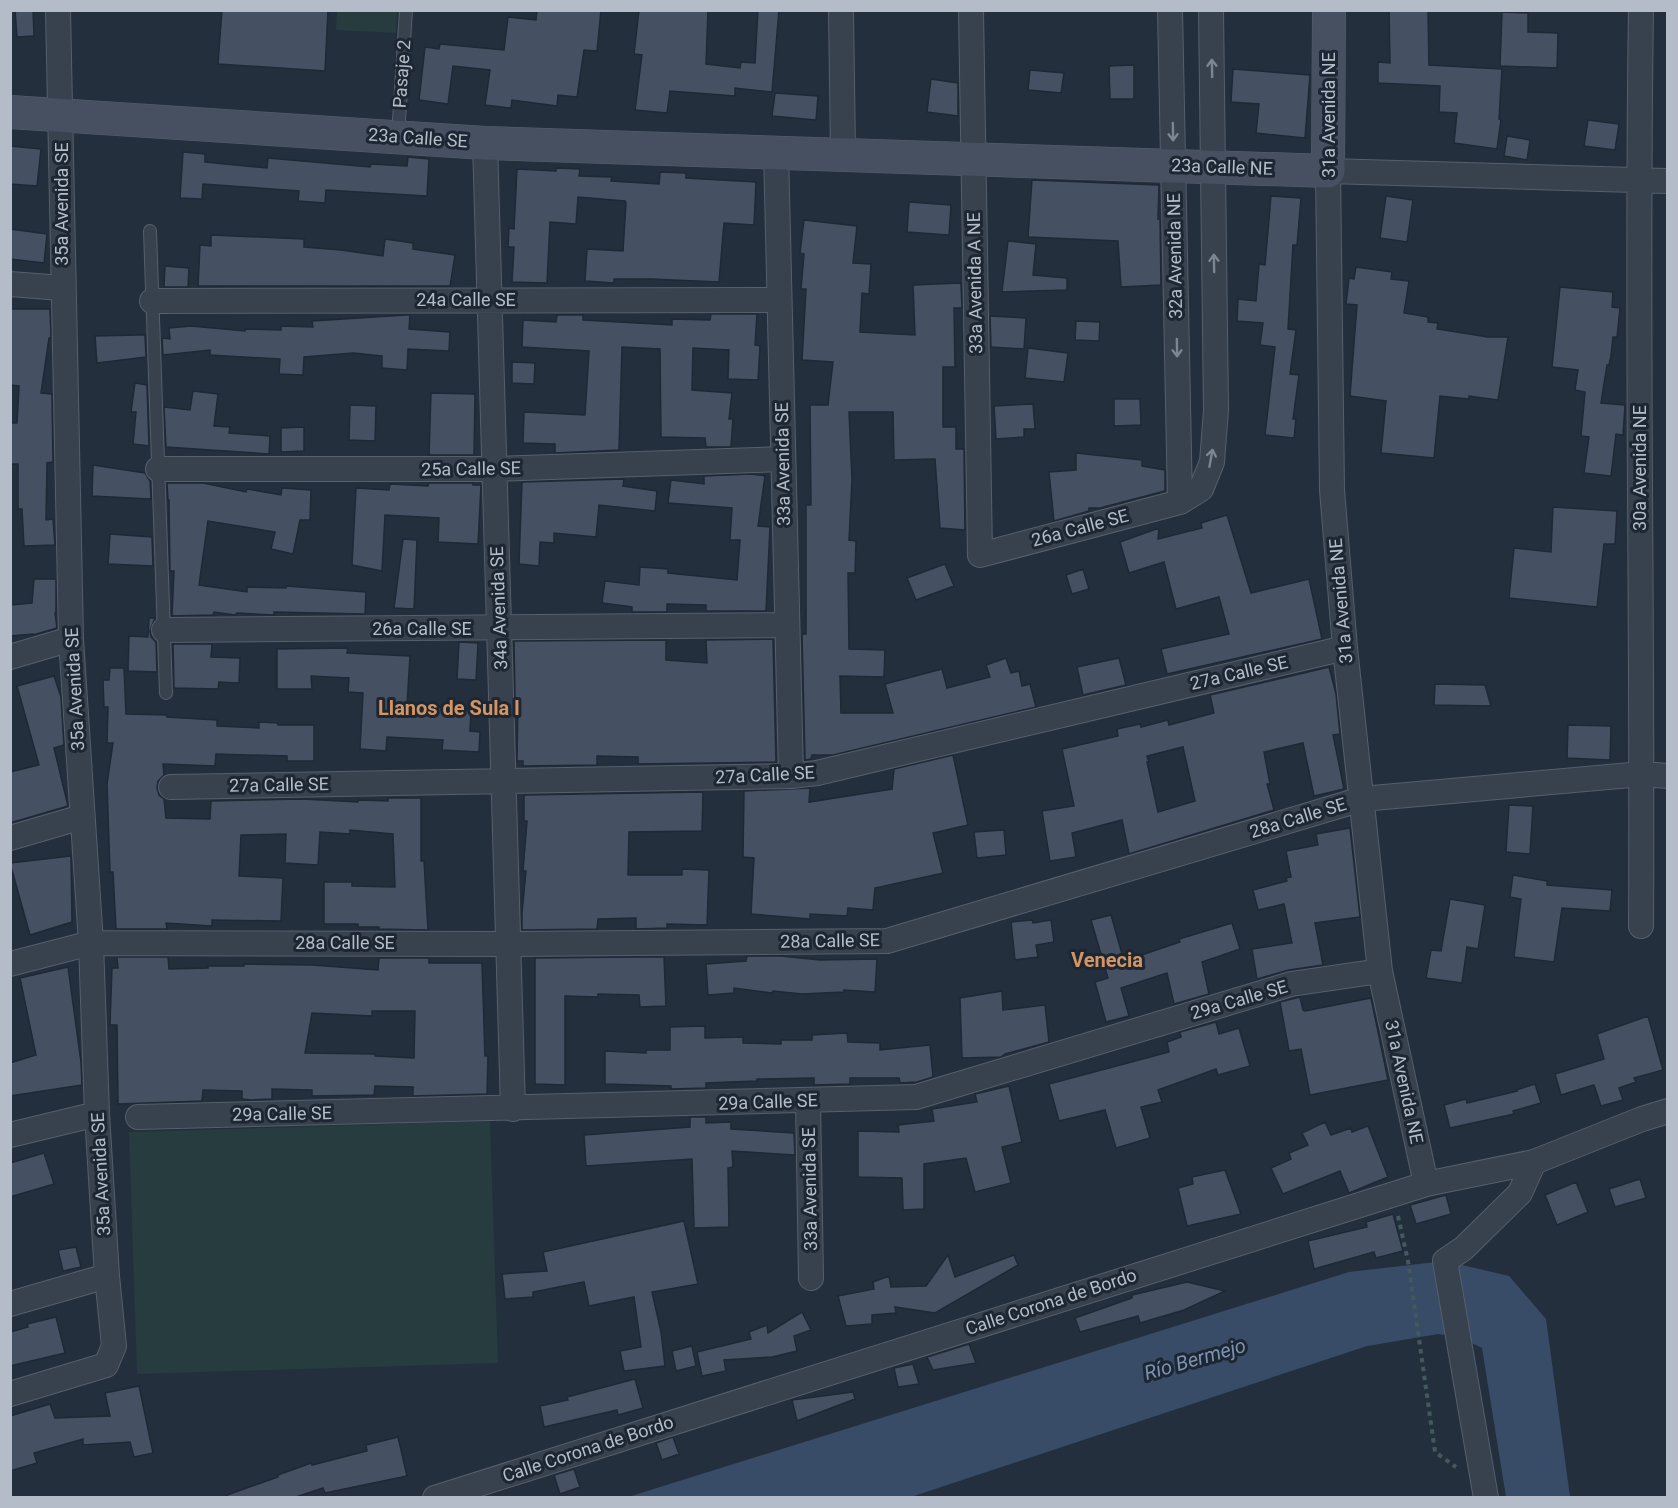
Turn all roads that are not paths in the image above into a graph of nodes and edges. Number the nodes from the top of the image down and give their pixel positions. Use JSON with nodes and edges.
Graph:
{"nodes":[{"id":1,"x":57,"y":10,"type":"edge"},
{"id":2,"x":406,"y":10,"type":"edge"},
{"id":3,"x":841,"y":10,"type":"edge"},
{"id":4,"x":971,"y":10,"type":"edge"},
{"id":5,"x":1170,"y":10,"type":"edge"},
{"id":6,"x":1211,"y":10,"type":"edge"},
{"id":7,"x":1329,"y":10,"type":"edge"},
{"id":8,"x":1641,"y":10,"type":"edge"},
{"id":9,"x":10,"y":112,"type":"edge"},
{"id":10,"x":61,"y":115,"type":"junction"},
{"id":11,"x":398,"y":137,"type":"junction"},
{"id":12,"x":485,"y":143,"type":"junction"},
{"id":13,"x":776,"y":151,"type":"junction"},
{"id":14,"x":843,"y":153,"type":"junction"},
{"id":15,"x":973,"y":158,"type":"junction"},
{"id":16,"x":1173,"y":165,"type":"junction"},
{"id":17,"x":1328,"y":171,"type":"junction"},
{"id":18,"x":1638,"y":180,"type":"junction"},
{"id":19,"x":1668,"y":181,"type":"edge"},
{"id":20,"x":150,"y":231,"type":"dead end"},
{"id":21,"x":10,"y":284,"type":"edge"},
{"id":22,"x":62,"y":288,"type":"junction"},
{"id":23,"x":490,"y":300,"type":"junction"},
{"id":24,"x":779,"y":300,"type":"junction"},
{"id":25,"x":152,"y":301,"type":"junction"},
{"id":26,"x":783,"y":459,"type":"junction"},
{"id":27,"x":158,"y":469,"type":"junction"},
{"id":28,"x":495,"y":470,"type":"junction"},
{"id":29,"x":1180,"y":502,"type":"junction"},
{"id":30,"x":980,"y":555,"type":"joint"},
{"id":31,"x":787,"y":625,"type":"junction"},
{"id":32,"x":499,"y":628,"type":"junction"},
{"id":33,"x":164,"y":630,"type":"junction"},
{"id":34,"x":71,"y":639,"type":"junction"},
{"id":35,"x":1345,"y":648,"type":"junction"},
{"id":36,"x":10,"y":657,"type":"edge"},
{"id":37,"x":166,"y":693,"type":"dead end"},
{"id":38,"x":1642,"y":774,"type":"junction"},
{"id":39,"x":791,"y":776,"type":"junction"},
{"id":40,"x":1668,"y":776,"type":"edge"},
{"id":41,"x":504,"y":782,"type":"junction"},
{"id":42,"x":171,"y":787,"type":"dead end"},
{"id":43,"x":1362,"y":799,"type":"junction"},
{"id":44,"x":82,"y":817,"type":"junction"},
{"id":45,"x":10,"y":838,"type":"edge"},
{"id":46,"x":1641,"y":926,"type":"dead end"},
{"id":47,"x":92,"y":943,"type":"junction"},
{"id":48,"x":508,"y":944,"type":"junction"},
{"id":49,"x":10,"y":964,"type":"edge"},
{"id":50,"x":1380,"y":970,"type":"junction"},
{"id":51,"x":808,"y":1100,"type":"junction"},
{"id":52,"x":513,"y":1109,"type":"junction"},
{"id":53,"x":1668,"y":1111,"type":"edge"},
{"id":54,"x":97,"y":1114,"type":"junction"},
{"id":55,"x":138,"y":1117,"type":"dead end"},
{"id":56,"x":10,"y":1135,"type":"edge"},
{"id":57,"x":1534,"y":1162,"type":"junction"},
{"id":58,"x":1426,"y":1184,"type":"junction"},
{"id":59,"x":107,"y":1276,"type":"junction"},
{"id":60,"x":811,"y":1278,"type":"dead end"},
{"id":61,"x":10,"y":1304,"type":"edge"},
{"id":62,"x":10,"y":1394,"type":"edge"},
{"id":63,"x":435,"y":1497,"type":"edge"},
{"id":64,"x":1486,"y":1497,"type":"edge"}],
"edges":[{"from":1,"to":10,"type":"street","name":"35a Avenida SE"},
{"from":2,"to":11,"type":"lane","name":"Pasaje 2"},
{"from":3,"to":14,"type":"street"},
{"from":4,"to":15,"type":"street","name":"33a Avenida A NE"},
{"from":5,"to":16,"type":"street","name":"32a Avenida NE","one_way":true},
{"from":29,"to":6,"type":"street","one_way":true},
{"from":7,"to":17,"type":"street","name":"31a Avenida NE"},
{"from":8,"to":18,"type":"street","name":"30a Avenida NE"},
{"from":9,"to":10,"type":"street","name":"23a Calle SE"},
{"from":10,"to":11,"type":"street","name":"23a Calle SE"},
{"from":10,"to":22,"type":"street","name":"35a Avenida SE"},
{"from":11,"to":12,"type":"street","name":"23a Calle SE"},
{"from":12,"to":13,"type":"street","name":"23a Calle SE"},
{"from":12,"to":23,"type":"street","name":"34a Avenida SE"},
{"from":13,"to":14,"type":"street","name":"23a Calle NE"},
{"from":13,"to":24,"type":"street","name":"33a Avenida SE"},
{"from":14,"to":15,"type":"street","name":"23a Calle NE"},
{"from":15,"to":16,"type":"street","name":"23a Calle NE"},
{"from":15,"to":30,"type":"street","name":"33a Avenida A NE"},
{"from":16,"to":17,"type":"street","name":"23a Calle NE"},
{"from":16,"to":29,"type":"street","name":"32a Avenida NE","one_way":true},
{"from":17,"to":18,"type":"street","name":"23a Calle NE"},
{"from":17,"to":35,"type":"street","name":"31a Avenida NE"},
{"from":18,"to":19,"type":"street","name":"23a Calle NE"},
{"from":18,"to":38,"type":"street","name":"30a Avenida NE"},
{"from":20,"to":25,"type":"lane"},
{"from":21,"to":22,"type":"street"},
{"from":22,"to":34,"type":"street","name":"35a Avenida SE"},
{"from":23,"to":24,"type":"street","name":"24a Calle SE"},
{"from":23,"to":25,"type":"street","name":"24a Calle SE"},
{"from":23,"to":28,"type":"street","name":"34a Avenida SE"},
{"from":24,"to":26,"type":"street","name":"33a Avenida SE"},
{"from":25,"to":27,"type":"lane"},
{"from":26,"to":28,"type":"street","name":"25a Calle SE"},
{"from":26,"to":31,"type":"street","name":"33a Avenida SE"},
{"from":27,"to":28,"type":"street","name":"25a Calle SE"},
{"from":27,"to":33,"type":"lane"},
{"from":28,"to":32,"type":"street","name":"34a Avenida SE"},
{"from":29,"to":30,"type":"street","name":"26a Calle SE"},
{"from":31,"to":32,"type":"street","name":"26a Calle SE"},
{"from":31,"to":39,"type":"street","name":"33a Avenida SE"},
{"from":32,"to":33,"type":"street","name":"26a Calle SE"},
{"from":32,"to":41,"type":"street","name":"34a Avenida SE"},
{"from":33,"to":37,"type":"lane"},
{"from":34,"to":36,"type":"street"},
{"from":34,"to":44,"type":"street","name":"35a Avenida SE"},
{"from":35,"to":39,"type":"street","name":"27a Calle SE"},
{"from":35,"to":43,"type":"street","name":"31a Avenida NE"},
{"from":38,"to":40,"type":"street","name":"28a Calle SE"},
{"from":38,"to":43,"type":"street","name":"28a Calle SE"},
{"from":38,"to":46,"type":"street","name":"30a Avenida NE"},
{"from":39,"to":41,"type":"street","name":"27a Calle SE"},
{"from":41,"to":42,"type":"street","name":"27a Calle SE"},
{"from":41,"to":48,"type":"street","name":"34a Avenida SE"},
{"from":43,"to":48,"type":"street","name":"28a Calle SE"},
{"from":43,"to":50,"type":"street","name":"31a Avenida NE"},
{"from":44,"to":45,"type":"street"},
{"from":44,"to":47,"type":"street","name":"35a Avenida SE"},
{"from":47,"to":48,"type":"street","name":"28a Calle SE"},
{"from":47,"to":49,"type":"street","name":"28a Calle SE"},
{"from":47,"to":54,"type":"street","name":"35a Avenida SE"},
{"from":48,"to":52,"type":"street","name":"34a Avenida SE"},
{"from":50,"to":51,"type":"street","name":"29a Calle SE"},
{"from":50,"to":58,"type":"street","name":"31a Avenida NE"},
{"from":51,"to":52,"type":"street","name":"29a Calle SE"},
{"from":51,"to":60,"type":"street","name":"33a Avenida SE"},
{"from":52,"to":55,"type":"street","name":"29a Calle SE"},
{"from":53,"to":57,"type":"street","name":"Calle Corona de Bordo"},
{"from":54,"to":56,"type":"street"},
{"from":54,"to":59,"type":"street","name":"35a Avenida SE"},
{"from":57,"to":58,"type":"street","name":"Calle Corona de Bordo"},
{"from":57,"to":64,"type":"street"},
{"from":58,"to":63,"type":"street","name":"Calle Corona de Bordo"},
{"from":59,"to":61,"type":"street"},
{"from":59,"to":62,"type":"street","name":"35a Avenida SE"}]}
